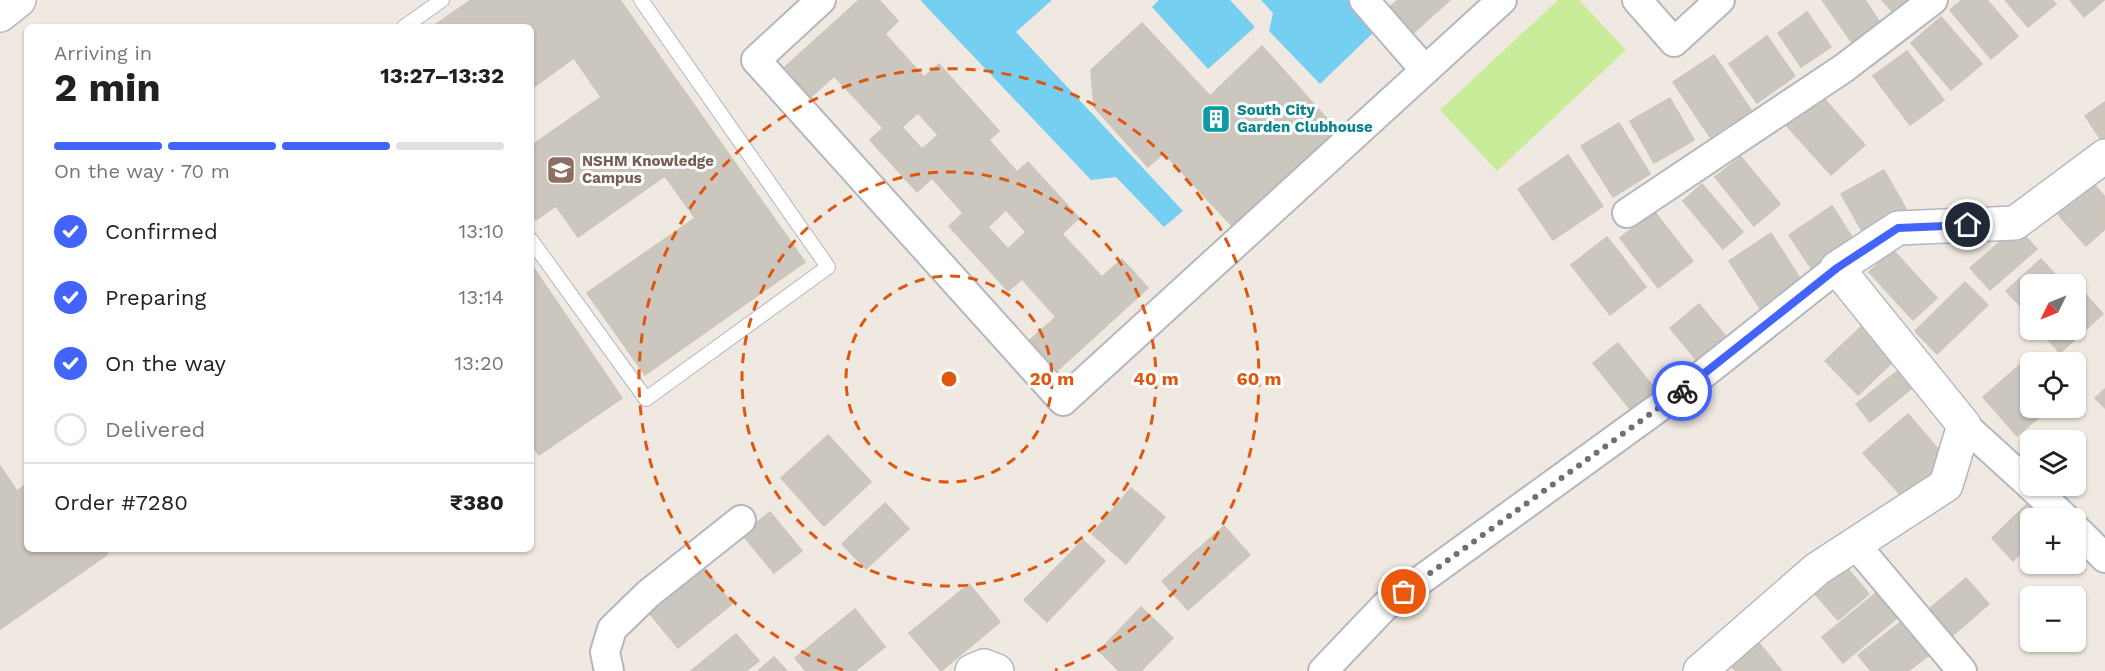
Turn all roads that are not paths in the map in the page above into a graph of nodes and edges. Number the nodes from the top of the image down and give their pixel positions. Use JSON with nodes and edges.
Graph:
{"nodes":[{"id":1,"x":19,"y":0,"type":"edge"},
{"id":2,"x":442,"y":0,"type":"edge"},
{"id":3,"x":641,"y":0,"type":"edge"},
{"id":4,"x":821,"y":0,"type":"edge"},
{"id":5,"x":1364,"y":0,"type":"edge"},
{"id":6,"x":1502,"y":0,"type":"edge"},
{"id":7,"x":1637,"y":0,"type":"edge"},
{"id":8,"x":1720,"y":0,"type":"edge"},
{"id":9,"x":1933,"y":0,"type":"edge"},
{"id":10,"x":0,"y":15,"type":"edge"},
{"id":11,"x":408,"y":24,"type":"edge"},
{"id":12,"x":1425,"y":70,"type":"junction"},
{"id":13,"x":2105,"y":156,"type":"edge"},
{"id":14,"x":1627,"y":213,"type":"dead end"},
{"id":15,"x":534,"y":244,"type":"edge"},
{"id":16,"x":1837,"y":268,"type":"junction"},
{"id":17,"x":1964,"y":425,"type":"junction"},
{"id":18,"x":2020,"y":476,"type":"edge"},
{"id":19,"x":2042,"y":496,"type":"edge"},
{"id":20,"x":2054,"y":508,"type":"edge"},
{"id":21,"x":741,"y":520,"type":"dead end"},
{"id":22,"x":2086,"y":540,"type":"edge"},
{"id":23,"x":1856,"y":544,"type":"junction"},
{"id":24,"x":2105,"y":558,"type":"edge"},
{"id":25,"x":1706,"y":669,"type":"edge"},
{"id":26,"x":609,"y":671,"type":"edge"},
{"id":27,"x":972,"y":671,"type":"edge"},
{"id":28,"x":997,"y":671,"type":"edge"},
{"id":29,"x":1323,"y":671,"type":"edge"},
{"id":30,"x":1962,"y":671,"type":"edge"}],
"edges":[{"from":1,"to":10,"type":"street"},
{"from":2,"to":11,"type":"lane"},
{"from":3,"to":15,"type":"lane"},
{"from":4,"to":12,"type":"street"},
{"from":5,"to":12,"type":"street"},
{"from":6,"to":12,"type":"street"},
{"from":7,"to":8,"type":"street"},
{"from":9,"to":14,"type":"street"},
{"from":13,"to":16,"type":"street"},
{"from":16,"to":17,"type":"street"},
{"from":16,"to":29,"type":"street"},
{"from":17,"to":18,"type":"street"},
{"from":17,"to":23,"type":"street"},
{"from":19,"to":20,"type":"street"},
{"from":21,"to":26,"type":"street"},
{"from":22,"to":24,"type":"street"},
{"from":23,"to":25,"type":"street"},
{"from":23,"to":30,"type":"street"},
{"from":27,"to":28,"type":"street"}]}
